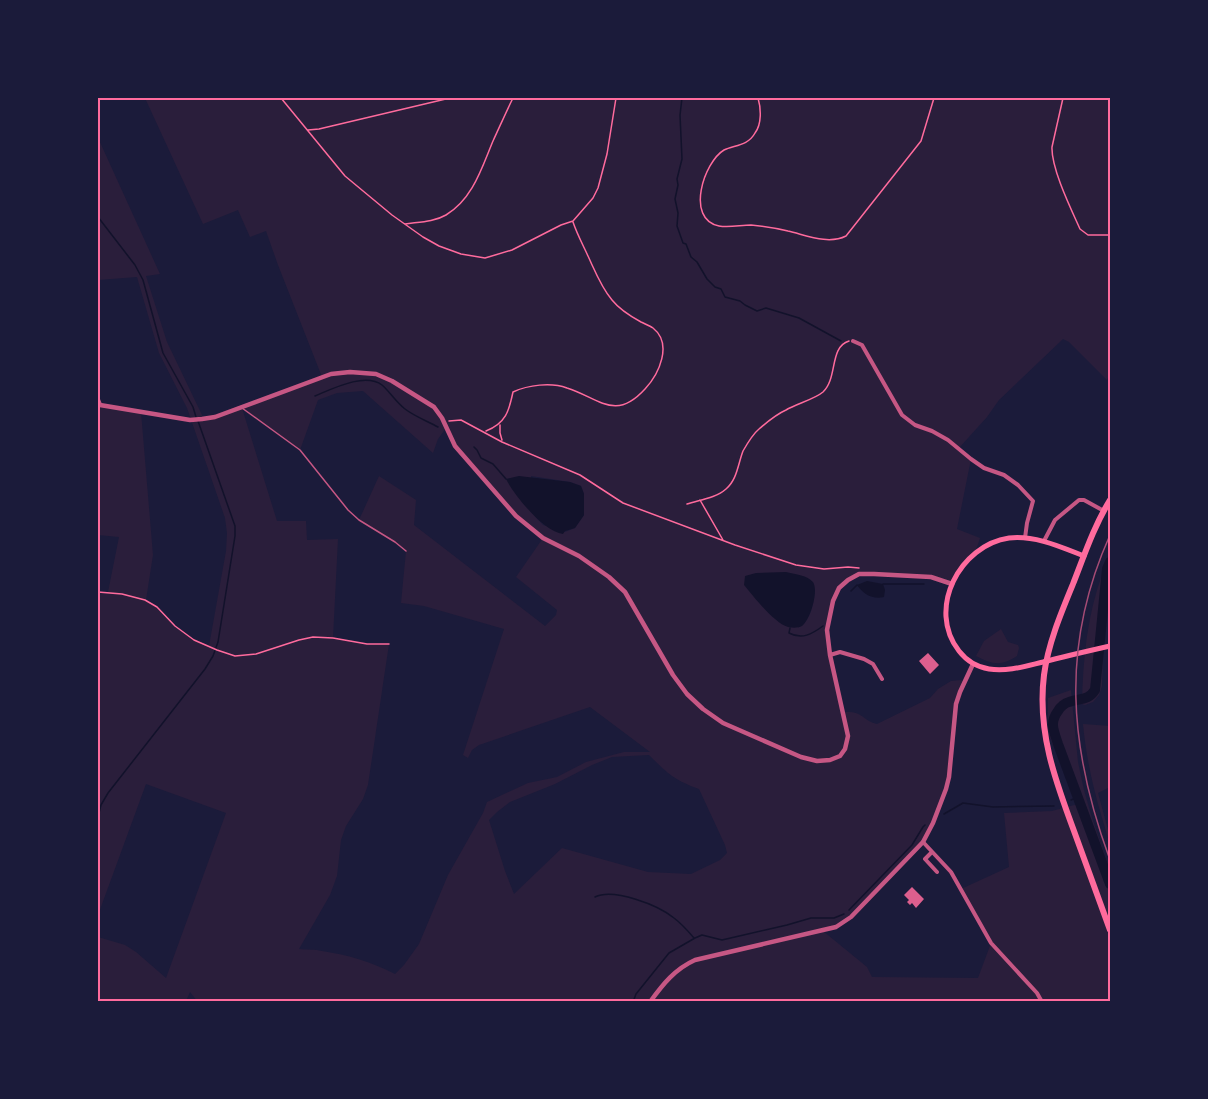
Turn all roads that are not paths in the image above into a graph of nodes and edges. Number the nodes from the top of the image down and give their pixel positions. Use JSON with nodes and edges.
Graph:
{"nodes":[{"id":1,"x":853,"y":341,"type":"road end"},
{"id":2,"x":98,"y":404,"type":"edge"},
{"id":3,"x":242,"y":407,"type":"junction"},
{"id":4,"x":1110,"y":500,"type":"edge"},
{"id":5,"x":1104,"y":510,"type":"junction"},
{"id":6,"x":1025,"y":538,"type":"junction"},
{"id":7,"x":1044,"y":541,"type":"junction"},
{"id":8,"x":406,"y":551,"type":"dead end"},
{"id":9,"x":1084,"y":556,"type":"junction"},
{"id":10,"x":952,"y":584,"type":"junction"},
{"id":11,"x":1110,"y":646,"type":"edge"},
{"id":12,"x":830,"y":655,"type":"junction"},
{"id":13,"x":973,"y":664,"type":"junction"},
{"id":14,"x":882,"y":679,"type":"dead end"},
{"id":15,"x":923,"y":842,"type":"junction"},
{"id":16,"x":932,"y":852,"type":"junction"},
{"id":17,"x":937,"y":872,"type":"dead end"},
{"id":18,"x":1110,"y":930,"type":"edge"},
{"id":19,"x":650,"y":1002,"type":"edge"},
{"id":20,"x":1042,"y":1002,"type":"edge"}],
"edges":[{"from":1,"to":6,"type":"street"},
{"from":2,"to":3,"type":"street"},
{"from":3,"to":8,"type":"lane"},
{"from":3,"to":12,"type":"street"},
{"from":4,"to":5,"type":"main road"},
{"from":5,"to":7,"type":"street"},
{"from":5,"to":9,"type":"main road"},
{"from":6,"to":7,"type":"main road"},
{"from":6,"to":10,"type":"main road"},
{"from":7,"to":9,"type":"main road"},
{"from":9,"to":18,"type":"main road"},
{"from":10,"to":12,"type":"street"},
{"from":10,"to":13,"type":"main road"},
{"from":11,"to":13,"type":"main road"},
{"from":12,"to":14,"type":"street"},
{"from":13,"to":15,"type":"street"},
{"from":15,"to":16,"type":"street"},
{"from":15,"to":19,"type":"street"},
{"from":16,"to":17,"type":"street"},
{"from":16,"to":20,"type":"street"}]}
